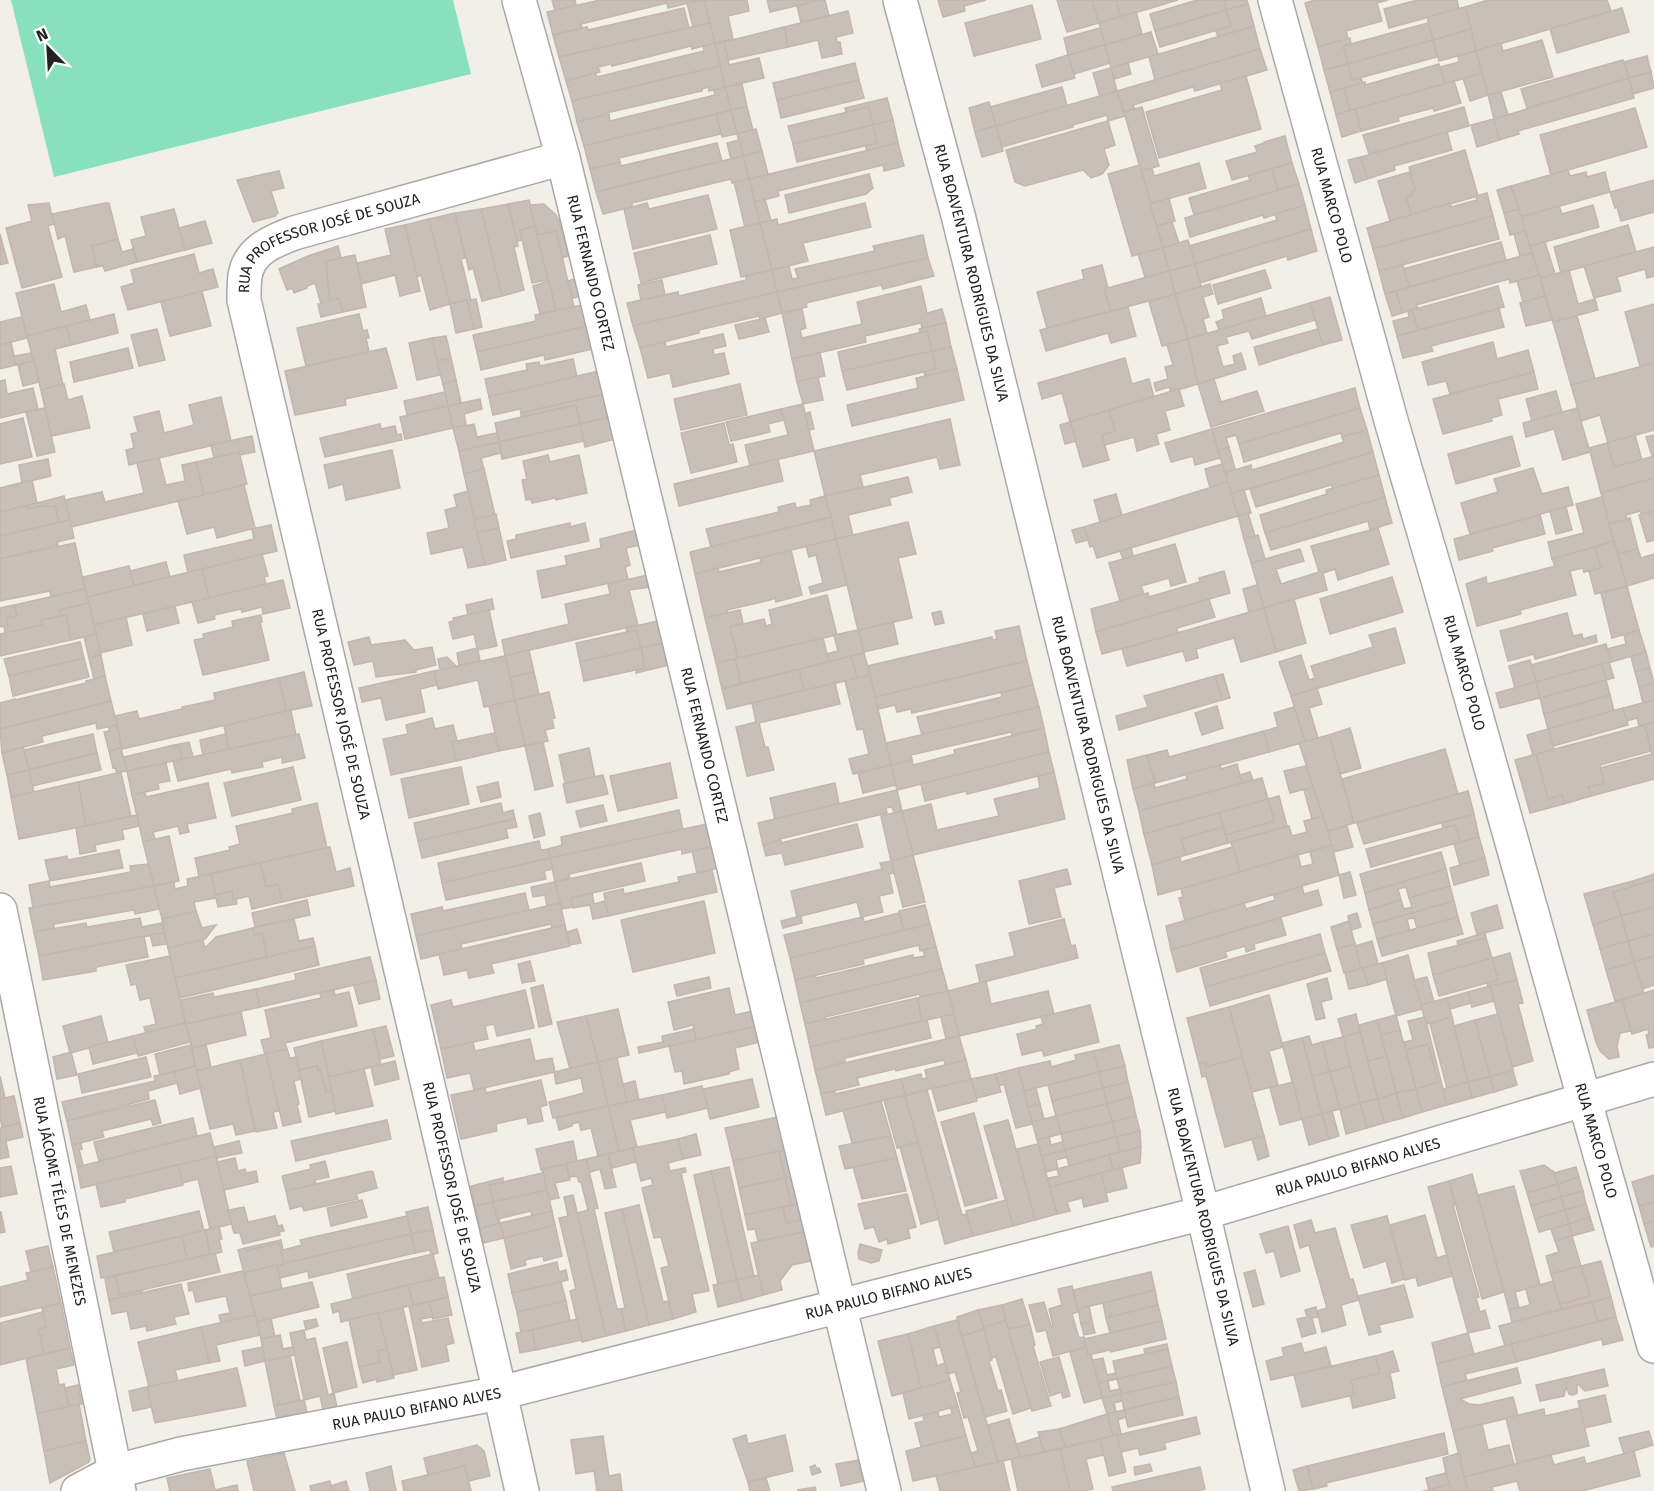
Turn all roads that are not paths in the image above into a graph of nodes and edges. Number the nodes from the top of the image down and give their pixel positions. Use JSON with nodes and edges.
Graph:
{"nodes":[{"id":1,"x":519,"y":0,"type":"edge"},
{"id":2,"x":900,"y":0,"type":"edge"},
{"id":3,"x":1275,"y":0,"type":"edge"},
{"id":4,"x":563,"y":158,"type":"junction"},
{"id":5,"x":2,"y":928,"type":"edge"},
{"id":6,"x":1654,"y":1079,"type":"edge"},
{"id":7,"x":1584,"y":1098,"type":"junction"},
{"id":8,"x":1203,"y":1213,"type":"junction"},
{"id":9,"x":840,"y":1306,"type":"junction"},
{"id":10,"x":1654,"y":1346,"type":"edge"},
{"id":11,"x":501,"y":1393,"type":"junction"},
{"id":12,"x":117,"y":1481,"type":"edge"},
{"id":13,"x":78,"y":1491,"type":"edge"},
{"id":14,"x":522,"y":1491,"type":"edge"},
{"id":15,"x":884,"y":1491,"type":"edge"},
{"id":16,"x":1268,"y":1491,"type":"edge"}],
"edges":[{"from":1,"to":4,"type":"street","name":"RUA FERNANDO CORTEZ"},
{"from":2,"to":8,"type":"street","name":"RUA BOAVENTURA RODRIGUES DA SILVA"},
{"from":3,"to":7,"type":"street","name":"RUA MARCO POLO"},
{"from":4,"to":9,"type":"street","name":"RUA FERNANDO CORTEZ"},
{"from":4,"to":11,"type":"street","name":"RUA PROFESSOR JOSÉ DE SOUZA"},
{"from":5,"to":12,"type":"street","name":"RUA JÁCOME TÉLES DE MENEZES"},
{"from":6,"to":7,"type":"street","name":"RUA PAULO BIFANO ALVES"},
{"from":7,"to":8,"type":"street","name":"RUA PAULO BIFANO ALVES"},
{"from":7,"to":10,"type":"street","name":"RUA MARCO POLO"},
{"from":8,"to":9,"type":"street","name":"RUA PAULO BIFANO ALVES"},
{"from":8,"to":16,"type":"street","name":"RUA BOAVENTURA RODRIGUES DA SILVA"},
{"from":9,"to":11,"type":"street","name":"RUA PAULO BIFANO ALVES"},
{"from":9,"to":15,"type":"street","name":"RUA FERNANDO CORTEZ"},
{"from":11,"to":12,"type":"street","name":"RUA PAULO BIFANO ALVES"},
{"from":11,"to":14,"type":"street","name":"RUA PROFESSOR JOSÉ DE SOUZA"},
{"from":12,"to":13,"type":"street","name":"RUA PAULO BIFANO ALVES"}]}
